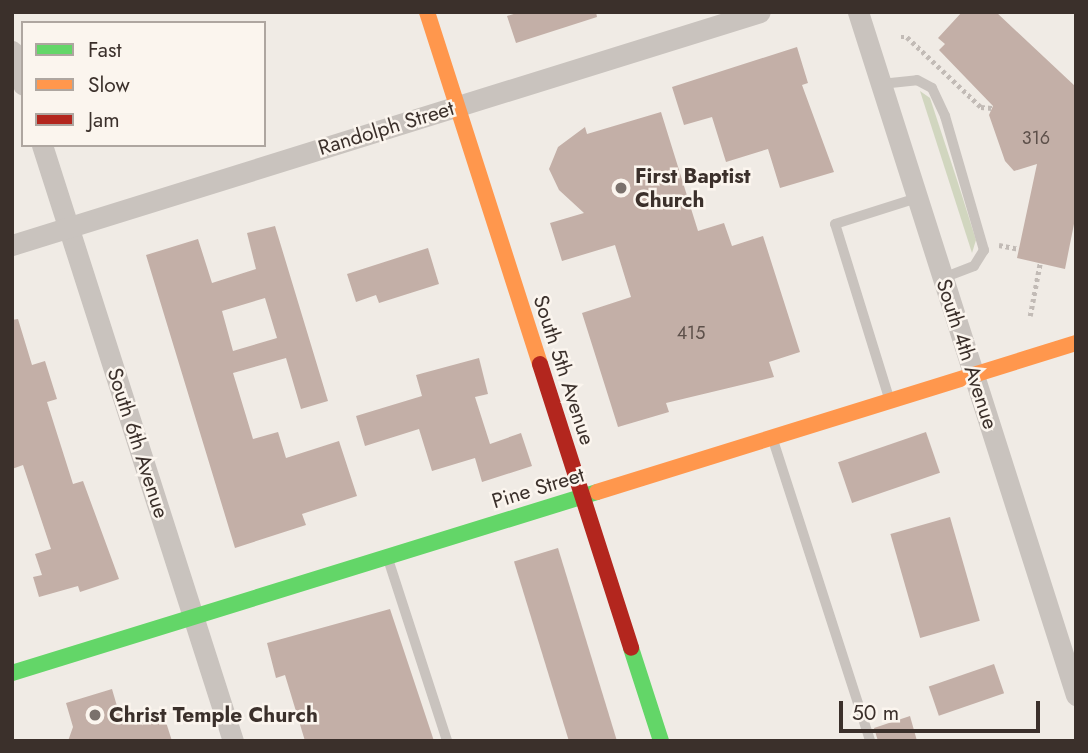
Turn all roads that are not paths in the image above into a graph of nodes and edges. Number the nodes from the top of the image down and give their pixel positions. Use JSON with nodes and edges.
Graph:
{"nodes":[{"id":1,"x":427,"y":12,"type":"edge"},
{"id":2,"x":760,"y":12,"type":"edge"},
{"id":3,"x":858,"y":12,"type":"edge"},
{"id":4,"x":12,"y":51,"type":"edge"},
{"id":5,"x":21,"y":78,"type":"edge"},
{"id":6,"x":881,"y":84,"type":"junction"},
{"id":7,"x":457,"y":106,"type":"junction"},
{"id":8,"x":44,"y":147,"type":"edge"},
{"id":9,"x":917,"y":198,"type":"junction"},
{"id":10,"x":69,"y":227,"type":"junction"},
{"id":11,"x":12,"y":245,"type":"edge"},
{"id":12,"x":943,"y":278,"type":"junction"},
{"id":13,"x":1076,"y":343,"type":"edge"},
{"id":14,"x":974,"y":375,"type":"junction"},
{"id":15,"x":890,"y":401,"type":"junction"},
{"id":16,"x":772,"y":437,"type":"junction"},
{"id":17,"x":582,"y":496,"type":"junction"},
{"id":18,"x":388,"y":556,"type":"junction"},
{"id":19,"x":193,"y":617,"type":"junction"},
{"id":20,"x":12,"y":673,"type":"edge"},
{"id":21,"x":1076,"y":695,"type":"edge"},
{"id":22,"x":233,"y":741,"type":"edge"},
{"id":23,"x":447,"y":741,"type":"edge"},
{"id":24,"x":660,"y":741,"type":"edge"},
{"id":25,"x":870,"y":741,"type":"edge"}],
"edges":[{"from":1,"to":7,"type":"street","name":"South 5th Avenue"},
{"from":2,"to":7,"type":"street","name":"Randolph Street"},
{"from":3,"to":6,"type":"street","name":"South 4th Avenue"},
{"from":4,"to":5,"type":"street"},
{"from":6,"to":9,"type":"street","name":"South 4th Avenue"},
{"from":6,"to":12,"type":"lane"},
{"from":7,"to":10,"type":"street","name":"Randolph Street"},
{"from":7,"to":17,"type":"street","name":"South 5th Avenue"},
{"from":8,"to":10,"type":"street","name":"South 6th Avenue"},
{"from":9,"to":12,"type":"street","name":"South 4th Avenue"},
{"from":9,"to":15,"type":"lane"},
{"from":10,"to":11,"type":"street","name":"Randolph Street"},
{"from":10,"to":19,"type":"street","name":"South 6th Avenue"},
{"from":12,"to":14,"type":"street","name":"South 4th Avenue"},
{"from":13,"to":14,"type":"street","name":"Pine Street"},
{"from":14,"to":15,"type":"street","name":"Pine Street"},
{"from":14,"to":21,"type":"street","name":"South 4th Avenue"},
{"from":15,"to":16,"type":"street","name":"Pine Street"},
{"from":16,"to":17,"type":"street","name":"Pine Street"},
{"from":16,"to":25,"type":"lane"},
{"from":17,"to":18,"type":"street","name":"Pine Street"},
{"from":17,"to":24,"type":"street","name":"South 5th Avenue"},
{"from":18,"to":19,"type":"street","name":"Pine Street"},
{"from":18,"to":23,"type":"lane"},
{"from":19,"to":20,"type":"street","name":"Pine Street"},
{"from":19,"to":22,"type":"street","name":"South 6th Avenue"}]}
